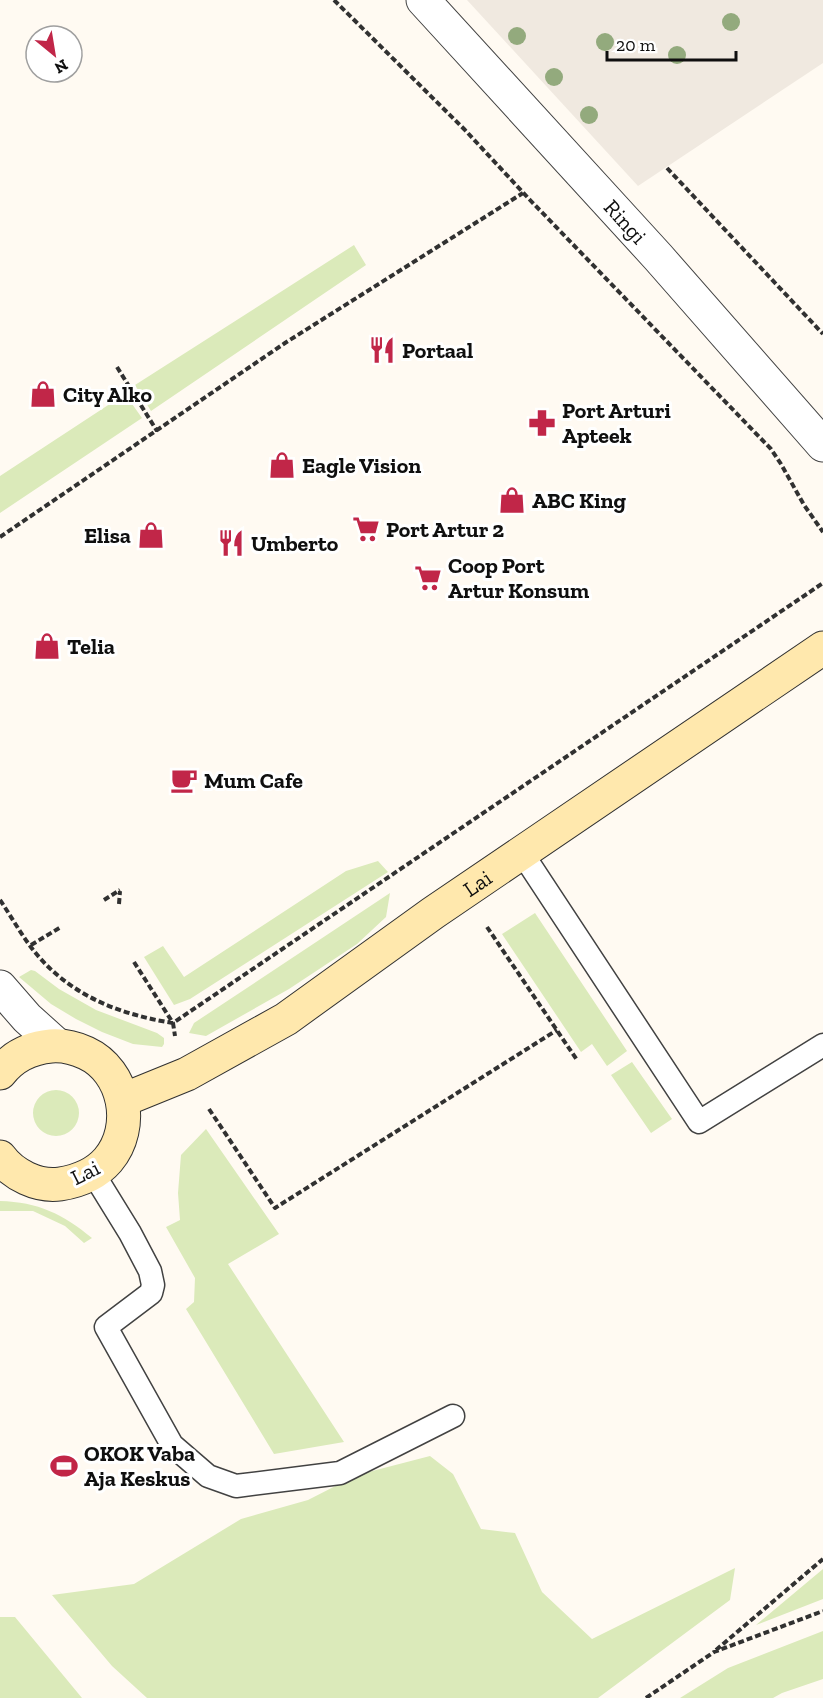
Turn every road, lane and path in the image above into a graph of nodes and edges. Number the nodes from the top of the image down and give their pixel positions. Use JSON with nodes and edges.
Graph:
{"nodes":[{"id":1,"x":334,"y":0,"type":"edge"},
{"id":2,"x":423,"y":0,"type":"edge"},
{"id":3,"x":667,"y":168,"type":"dead end"},
{"id":4,"x":523,"y":193,"type":"junction"},
{"id":5,"x":823,"y":334,"type":"edge"},
{"id":6,"x":117,"y":367,"type":"dead end"},
{"id":7,"x":157,"y":430,"type":"junction"},
{"id":8,"x":823,"y":445,"type":"edge"},
{"id":9,"x":823,"y":532,"type":"edge"},
{"id":10,"x":0,"y":537,"type":"edge"},
{"id":11,"x":823,"y":583,"type":"edge"},
{"id":12,"x":822,"y":650,"type":"edge"},
{"id":13,"x":522,"y":853,"type":"junction"},
{"id":14,"x":0,"y":900,"type":"edge"},
{"id":15,"x":104,"y":900,"type":"dead end"},
{"id":16,"x":119,"y":904,"type":"dead end"},
{"id":17,"x":61,"y":927,"type":"dead end"},
{"id":18,"x":487,"y":927,"type":"dead end"},
{"id":19,"x":31,"y":945,"type":"junction"},
{"id":20,"x":134,"y":963,"type":"dead end"},
{"id":21,"x":0,"y":987,"type":"edge"},
{"id":22,"x":172,"y":1023,"type":"junction"},
{"id":23,"x":556,"y":1030,"type":"junction"},
{"id":24,"x":57,"y":1045,"type":"junction"},
{"id":25,"x":823,"y":1045,"type":"edge"},
{"id":26,"x":577,"y":1060,"type":"dead end"},
{"id":27,"x":0,"y":1073,"type":"edge"},
{"id":28,"x":123,"y":1100,"type":"junction"},
{"id":29,"x":209,"y":1109,"type":"dead end"},
{"id":30,"x":1,"y":1162,"type":"edge"},
{"id":31,"x":93,"y":1173,"type":"junction"},
{"id":32,"x":453,"y":1416,"type":"dead end"},
{"id":33,"x":823,"y":1559,"type":"edge"},
{"id":34,"x":823,"y":1611,"type":"edge"},
{"id":35,"x":714,"y":1652,"type":"junction"},
{"id":36,"x":646,"y":1698,"type":"edge"}],
"edges":[{"from":1,"to":4,"type":"path"},
{"from":2,"to":8,"type":"street","name":"Ringi"},
{"from":3,"to":5,"type":"path"},
{"from":4,"to":7,"type":"path"},
{"from":4,"to":9,"type":"path"},
{"from":6,"to":7,"type":"path"},
{"from":7,"to":10,"type":"path"},
{"from":11,"to":22,"type":"path"},
{"from":12,"to":13,"type":"street","name":"Lai"},
{"from":13,"to":25,"type":"lane"},
{"from":13,"to":28,"type":"street","name":"Lai"},
{"from":14,"to":19,"type":"path"},
{"from":15,"to":16,"type":"path"},
{"from":17,"to":19,"type":"path"},
{"from":18,"to":23,"type":"path"},
{"from":19,"to":22,"type":"path"},
{"from":20,"to":22,"type":"path"},
{"from":21,"to":24,"type":"street"},
{"from":23,"to":26,"type":"path"},
{"from":23,"to":29,"type":"path"},
{"from":24,"to":27,"type":"street","name":"Lai"},
{"from":24,"to":28,"type":"street","name":"Lai"},
{"from":28,"to":31,"type":"street","name":"Lai"},
{"from":30,"to":31,"type":"street","name":"Lai"},
{"from":31,"to":32,"type":"lane"},
{"from":33,"to":35,"type":"path"},
{"from":34,"to":35,"type":"path"},
{"from":35,"to":36,"type":"path"}]}
